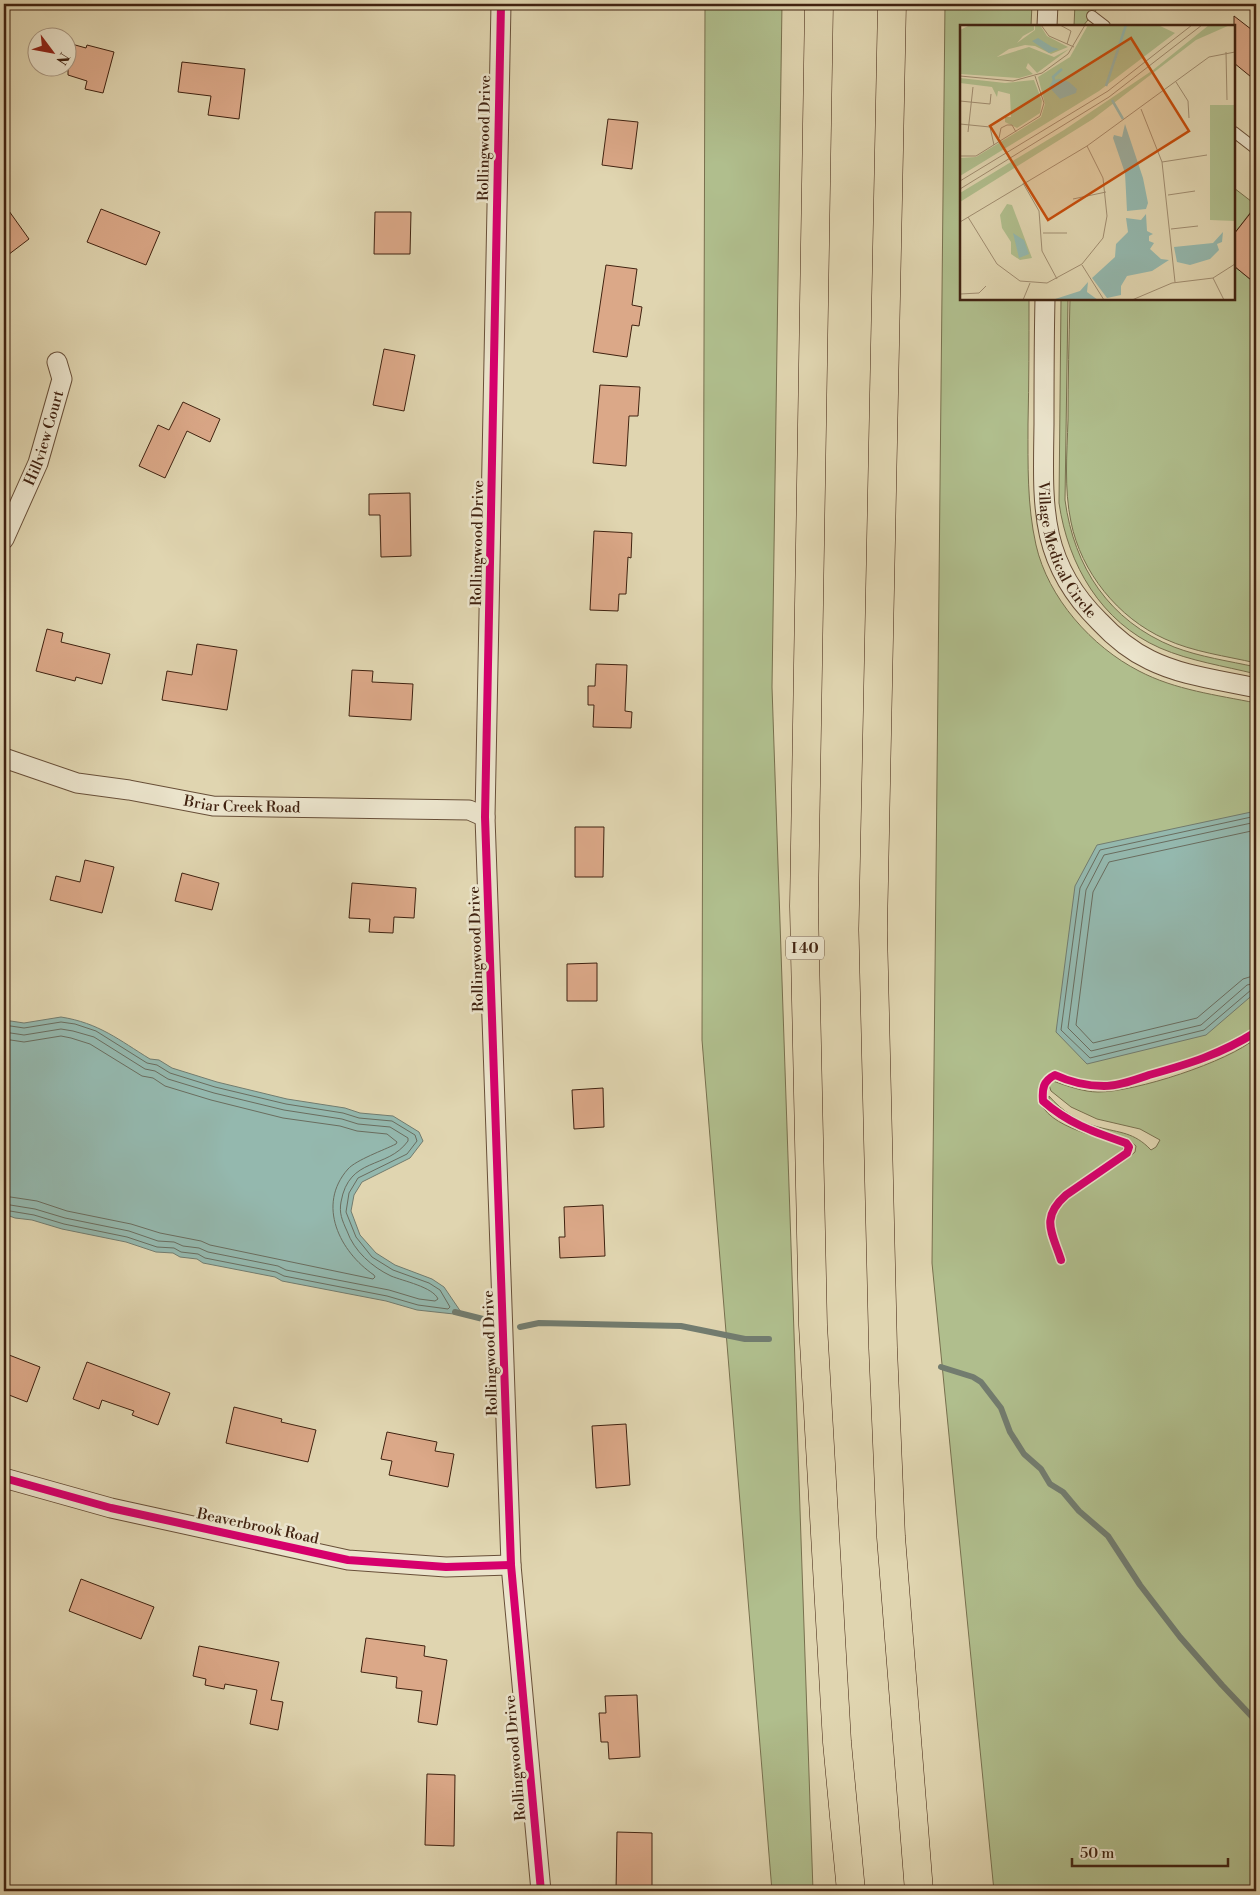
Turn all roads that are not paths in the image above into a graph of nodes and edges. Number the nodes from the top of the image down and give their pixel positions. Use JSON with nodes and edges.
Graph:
{"nodes":[{"id":1,"x":500,"y":4,"type":"edge"},
{"id":2,"x":819,"y":4,"type":"edge"},
{"id":3,"x":892,"y":4,"type":"edge"},
{"id":4,"x":1048,"y":4,"type":"edge"},
{"id":5,"x":1092,"y":16,"type":"dead end"},
{"id":6,"x":1047,"y":25,"type":"edge"},
{"id":7,"x":1103,"y":25,"type":"edge"},
{"id":8,"x":1235,"y":133,"type":"edge"},
{"id":9,"x":1256,"y":149,"type":"edge"},
{"id":10,"x":1045,"y":300,"type":"edge"},
{"id":11,"x":57,"y":362,"type":"dead end"},
{"id":12,"x":4,"y":539,"type":"edge"},
{"id":13,"x":1256,"y":688,"type":"edge"},
{"id":14,"x":4,"y":758,"type":"edge"},
{"id":15,"x":485,"y":817,"type":"junction"},
{"id":16,"x":4,"y":1478,"type":"edge"},
{"id":17,"x":511,"y":1565,"type":"junction"},
{"id":18,"x":541,"y":1891,"type":"edge"},
{"id":19,"x":852,"y":1891,"type":"edge"},
{"id":20,"x":919,"y":1891,"type":"edge"}],
"edges":[{"from":1,"to":15,"type":"street","name":"Rollingwood Drive"},
{"from":2,"to":19,"type":"highway","number":"I 40"},
{"from":3,"to":20,"type":"highway"},
{"from":4,"to":6,"type":"street"},
{"from":5,"to":7,"type":"lane"},
{"from":8,"to":9,"type":"lane"},
{"from":10,"to":13,"type":"street","name":"Village Medical Circle"},
{"from":11,"to":12,"type":"street","name":"Hillview Court"},
{"from":14,"to":15,"type":"street","name":"Briar Creek Road"},
{"from":15,"to":17,"type":"street","name":"Rollingwood Drive"},
{"from":16,"to":17,"type":"street","name":"Beaverbrook Road"},
{"from":17,"to":18,"type":"street","name":"Rollingwood Drive"}]}
